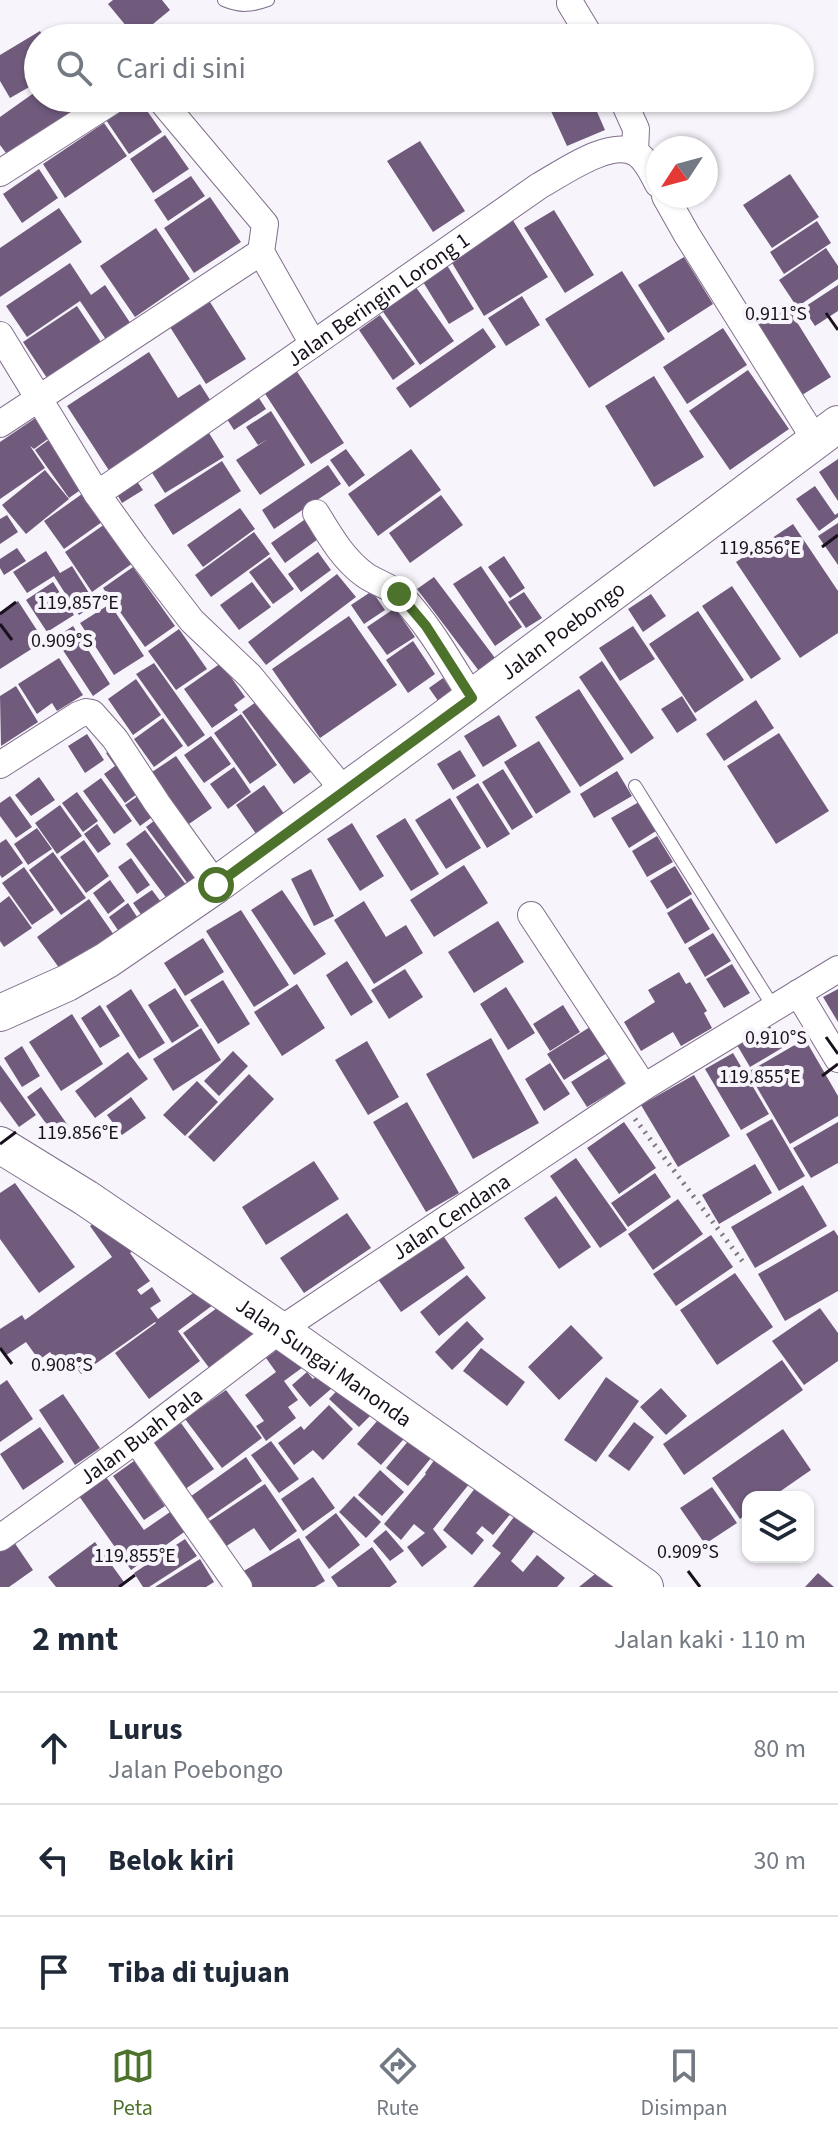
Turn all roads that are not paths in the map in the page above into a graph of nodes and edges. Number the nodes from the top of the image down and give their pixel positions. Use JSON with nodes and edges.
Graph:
{"nodes":[{"id":1,"x":224,"y":0,"type":"edge"},
{"id":2,"x":268,"y":0,"type":"edge"},
{"id":3,"x":570,"y":3,"type":"dead end"},
{"id":4,"x":583,"y":24,"type":"edge"},
{"id":5,"x":95,"y":112,"type":"edge"},
{"id":6,"x":171,"y":112,"type":"edge"},
{"id":7,"x":630,"y":112,"type":"edge"},
{"id":8,"x":635,"y":152,"type":"junction"},
{"id":9,"x":646,"y":164,"type":"edge"},
{"id":10,"x":0,"y":173,"type":"edge"},
{"id":11,"x":672,"y":208,"type":"edge"},
{"id":12,"x":261,"y":252,"type":"junction"},
{"id":13,"x":0,"y":335,"type":"edge"},
{"id":14,"x":313,"y":344,"type":"junction"},
{"id":15,"x":40,"y":399,"type":"junction"},
{"id":16,"x":0,"y":424,"type":"edge"},
{"id":17,"x":827,"y":432,"type":"edge"},
{"id":18,"x":97,"y":494,"type":"junction"},
{"id":19,"x":316,"y":513,"type":"dead end"},
{"id":20,"x":472,"y":698,"type":"junction"},
{"id":21,"x":0,"y":765,"type":"edge"},
{"id":22,"x":635,"y":786,"type":"dead end"},
{"id":23,"x":345,"y":792,"type":"junction"},
{"id":24,"x":216,"y":885,"type":"junction"},
{"id":25,"x":531,"y":915,"type":"dead end"},
{"id":26,"x":838,"y":969,"type":"edge"},
{"id":27,"x":798,"y":993,"type":"junction"},
{"id":28,"x":774,"y":1008,"type":"junction"},
{"id":29,"x":0,"y":1013,"type":"edge"},
{"id":30,"x":838,"y":1059,"type":"edge"},
{"id":31,"x":644,"y":1087,"type":"junction"},
{"id":32,"x":0,"y":1145,"type":"edge"},
{"id":33,"x":280,"y":1330,"type":"junction"},
{"id":34,"x":136,"y":1440,"type":"junction"},
{"id":35,"x":0,"y":1538,"type":"edge"},
{"id":36,"x":239,"y":1587,"type":"edge"},
{"id":37,"x":645,"y":1587,"type":"edge"}],
"edges":[{"from":1,"to":2,"type":"lane"},
{"from":3,"to":4,"type":"street"},
{"from":5,"to":10,"type":"street"},
{"from":6,"to":12,"type":"street"},
{"from":7,"to":8,"type":"street"},
{"from":8,"to":9,"type":"street"},
{"from":8,"to":14,"type":"street","name":"Jalan Beringin Lorong 1"},
{"from":11,"to":17,"type":"street"},
{"from":12,"to":14,"type":"street"},
{"from":12,"to":15,"type":"street"},
{"from":13,"to":15,"type":"street"},
{"from":14,"to":18,"type":"street","name":"Jalan Beringin Lorong 1"},
{"from":15,"to":16,"type":"street"},
{"from":15,"to":18,"type":"street"},
{"from":17,"to":20,"type":"main road","name":"Jalan Poebongo"},
{"from":18,"to":23,"type":"street"},
{"from":19,"to":20,"type":"street"},
{"from":20,"to":23,"type":"main road","name":"Jalan Poebongo"},
{"from":21,"to":24,"type":"street"},
{"from":22,"to":28,"type":"lane"},
{"from":23,"to":24,"type":"main road","name":"Jalan Poebongo"},
{"from":24,"to":29,"type":"main road","name":"Jalan Poebongo"},
{"from":25,"to":31,"type":"street"},
{"from":26,"to":27,"type":"street","name":"Jalan Cendana"},
{"from":27,"to":28,"type":"street","name":"Jalan Cendana"},
{"from":27,"to":30,"type":"street"},
{"from":28,"to":31,"type":"street","name":"Jalan Cendana"},
{"from":31,"to":33,"type":"street","name":"Jalan Cendana"},
{"from":32,"to":33,"type":"main road","name":"Jalan Sungai Manonda"},
{"from":33,"to":34,"type":"street","name":"Jalan Buah Pala"},
{"from":33,"to":37,"type":"main road","name":"Jalan Sungai Manonda"},
{"from":34,"to":35,"type":"street","name":"Jalan Buah Pala"},
{"from":34,"to":36,"type":"street"}]}
